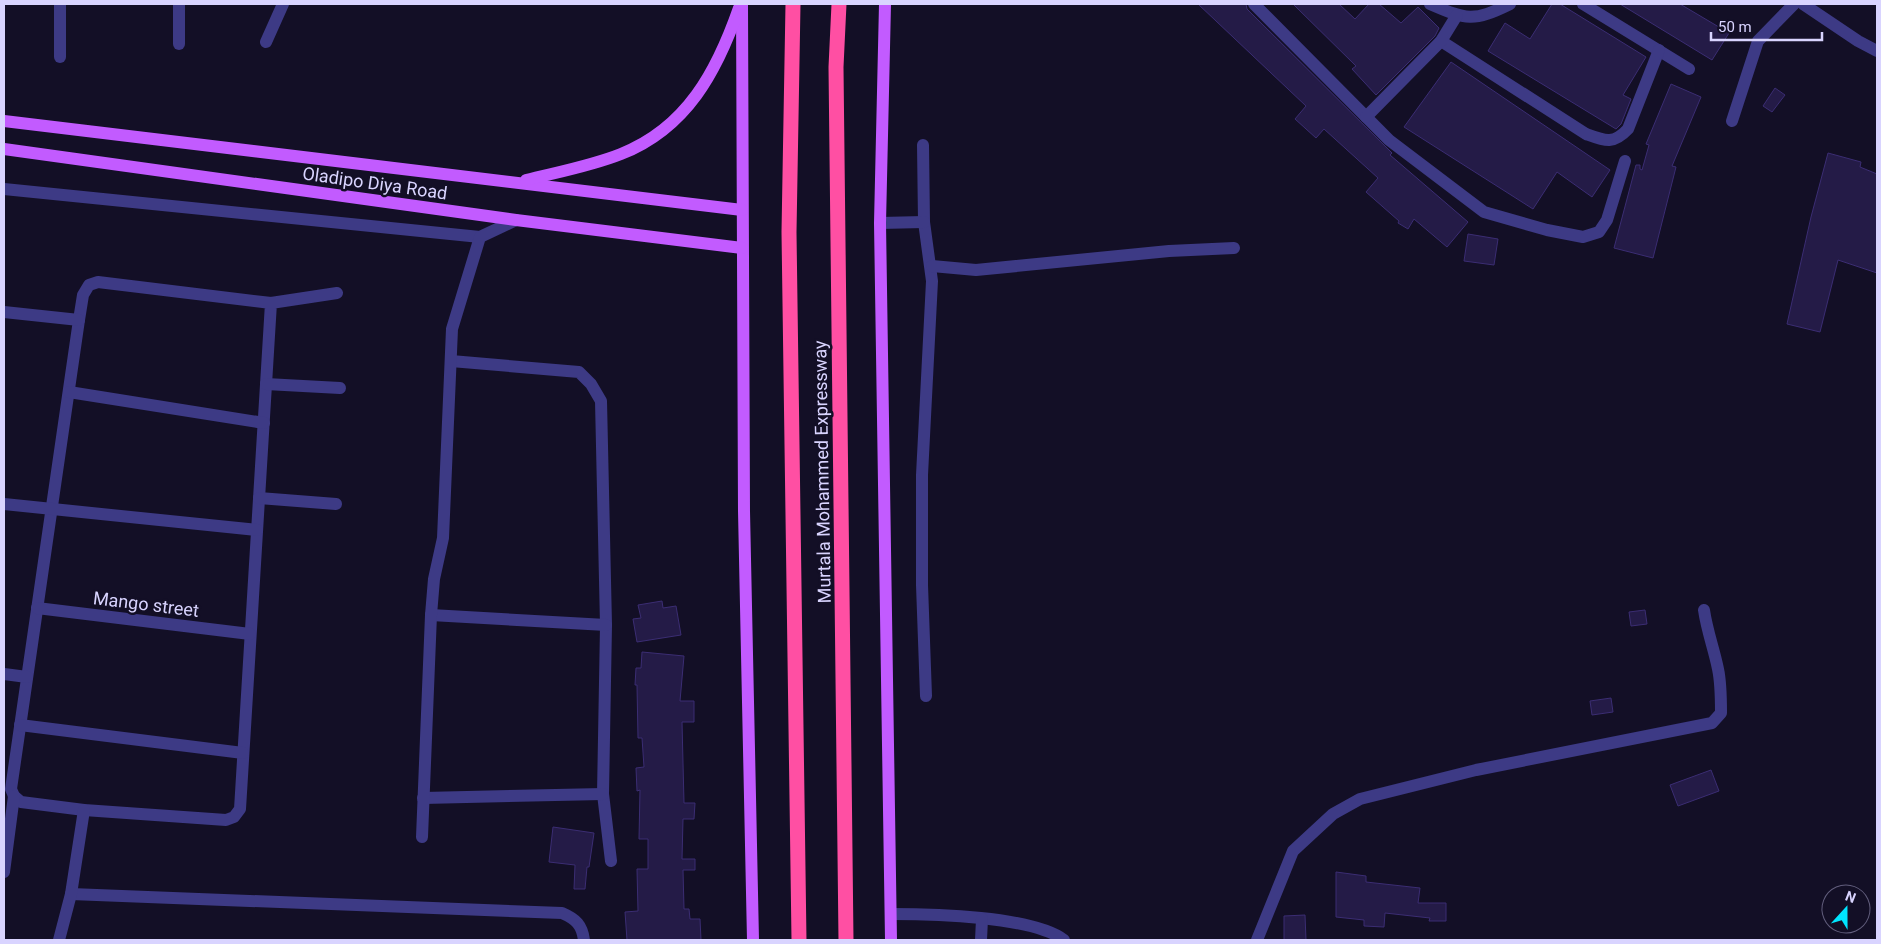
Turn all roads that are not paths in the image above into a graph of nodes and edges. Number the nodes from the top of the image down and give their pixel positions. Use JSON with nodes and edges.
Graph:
{"nodes":[{"id":1,"x":60,"y":4,"type":"edge"},
{"id":2,"x":179,"y":4,"type":"edge"},
{"id":3,"x":283,"y":4,"type":"edge"},
{"id":4,"x":741,"y":4,"type":"edge"},
{"id":5,"x":792,"y":4,"type":"edge"},
{"id":6,"x":839,"y":4,"type":"edge"},
{"id":7,"x":885,"y":4,"type":"edge"},
{"id":8,"x":1254,"y":4,"type":"edge"},
{"id":9,"x":1430,"y":4,"type":"edge"},
{"id":10,"x":1510,"y":4,"type":"edge"},
{"id":11,"x":1583,"y":4,"type":"edge"},
{"id":12,"x":1794,"y":4,"type":"edge"},
{"id":13,"x":1803,"y":4,"type":"edge"},
{"id":14,"x":1457,"y":16,"type":"junction"},
{"id":15,"x":1441,"y":41,"type":"junction"},
{"id":16,"x":266,"y":42,"type":"dead end"},
{"id":17,"x":179,"y":44,"type":"dead end"},
{"id":18,"x":1659,"y":50,"type":"junction"},
{"id":19,"x":1877,"y":50,"type":"edge"},
{"id":20,"x":60,"y":57,"type":"dead end"},
{"id":21,"x":1689,"y":69,"type":"dead end"},
{"id":22,"x":1366,"y":117,"type":"junction"},
{"id":23,"x":1732,"y":121,"type":"dead end"},
{"id":24,"x":4,"y":122,"type":"edge"},
{"id":25,"x":922,"y":145,"type":"dead end"},
{"id":26,"x":4,"y":149,"type":"edge"},
{"id":27,"x":1625,"y":161,"type":"dead end"},
{"id":28,"x":518,"y":182,"type":"junction"},
{"id":29,"x":4,"y":189,"type":"edge"},
{"id":30,"x":742,"y":210,"type":"junction"},
{"id":31,"x":516,"y":220,"type":"junction"},
{"id":32,"x":924,"y":222,"type":"junction"},
{"id":33,"x":880,"y":223,"type":"junction"},
{"id":34,"x":480,"y":237,"type":"junction"},
{"id":35,"x":742,"y":248,"type":"junction"},
{"id":36,"x":1234,"y":248,"type":"dead end"},
{"id":37,"x":932,"y":266,"type":"junction"},
{"id":38,"x":337,"y":293,"type":"dead end"},
{"id":39,"x":271,"y":303,"type":"junction"},
{"id":40,"x":4,"y":312,"type":"edge"},
{"id":41,"x":79,"y":320,"type":"junction"},
{"id":42,"x":451,"y":361,"type":"junction"},
{"id":43,"x":266,"y":384,"type":"junction"},
{"id":44,"x":340,"y":388,"type":"dead end"},
{"id":45,"x":69,"y":392,"type":"junction"},
{"id":46,"x":264,"y":423,"type":"junction"},
{"id":47,"x":259,"y":498,"type":"junction"},
{"id":48,"x":4,"y":504,"type":"edge"},
{"id":49,"x":336,"y":504,"type":"dead end"},
{"id":50,"x":51,"y":509,"type":"junction"},
{"id":51,"x":257,"y":530,"type":"junction"},
{"id":52,"x":37,"y":608,"type":"junction"},
{"id":53,"x":1704,"y":610,"type":"dead end"},
{"id":54,"x":431,"y":615,"type":"junction"},
{"id":55,"x":606,"y":625,"type":"junction"},
{"id":56,"x":250,"y":634,"type":"junction"},
{"id":57,"x":4,"y":674,"type":"edge"},
{"id":58,"x":27,"y":677,"type":"junction"},
{"id":59,"x":926,"y":696,"type":"dead end"},
{"id":60,"x":20,"y":725,"type":"junction"},
{"id":61,"x":243,"y":753,"type":"junction"},
{"id":62,"x":603,"y":794,"type":"junction"},
{"id":63,"x":9,"y":796,"type":"edge"},
{"id":64,"x":423,"y":798,"type":"junction"},
{"id":65,"x":84,"y":810,"type":"junction"},
{"id":66,"x":422,"y":837,"type":"dead end"},
{"id":67,"x":611,"y":861,"type":"dead end"},
{"id":68,"x":4,"y":872,"type":"edge"},
{"id":69,"x":71,"y":894,"type":"junction"},
{"id":70,"x":891,"y":914,"type":"junction"},
{"id":71,"x":982,"y":919,"type":"junction"},
{"id":72,"x":59,"y":940,"type":"edge"},
{"id":73,"x":584,"y":940,"type":"edge"},
{"id":74,"x":753,"y":940,"type":"edge"},
{"id":75,"x":799,"y":940,"type":"edge"},
{"id":76,"x":846,"y":940,"type":"edge"},
{"id":77,"x":891,"y":940,"type":"edge"},
{"id":78,"x":981,"y":940,"type":"edge"},
{"id":79,"x":1064,"y":940,"type":"edge"},
{"id":80,"x":1257,"y":940,"type":"edge"}],
"edges":[{"from":1,"to":20,"type":"street"},
{"from":2,"to":17,"type":"street"},
{"from":3,"to":16,"type":"street"},
{"from":4,"to":28,"type":"main road"},
{"from":4,"to":30,"type":"main road"},
{"from":5,"to":75,"type":"highway","name":"Murtala Mohammed Expressway"},
{"from":6,"to":76,"type":"highway","name":"Murtala Mohammed Expressway"},
{"from":7,"to":33,"type":"main road"},
{"from":8,"to":22,"type":"street"},
{"from":9,"to":14,"type":"street"},
{"from":10,"to":14,"type":"street"},
{"from":11,"to":18,"type":"street"},
{"from":12,"to":23,"type":"street"},
{"from":13,"to":19,"type":"street"},
{"from":14,"to":15,"type":"street"},
{"from":15,"to":18,"type":"street"},
{"from":15,"to":22,"type":"street"},
{"from":18,"to":21,"type":"street"},
{"from":22,"to":27,"type":"street"},
{"from":24,"to":28,"type":"main road","name":"Oladipo Diya Road"},
{"from":25,"to":32,"type":"street"},
{"from":26,"to":31,"type":"main road","name":"Oladipo Diya Road"},
{"from":28,"to":30,"type":"main road","name":"Oladipo Diya Road"},
{"from":29,"to":34,"type":"street"},
{"from":30,"to":35,"type":"main road"},
{"from":31,"to":34,"type":"street"},
{"from":31,"to":35,"type":"main road","name":"Oladipo Diya Road"},
{"from":32,"to":33,"type":"street"},
{"from":32,"to":37,"type":"street"},
{"from":33,"to":70,"type":"main road"},
{"from":34,"to":42,"type":"street"},
{"from":35,"to":74,"type":"main road"},
{"from":36,"to":37,"type":"street"},
{"from":37,"to":59,"type":"street"},
{"from":38,"to":39,"type":"street"},
{"from":39,"to":41,"type":"street"},
{"from":39,"to":43,"type":"street"},
{"from":40,"to":41,"type":"street"},
{"from":41,"to":45,"type":"street"},
{"from":42,"to":54,"type":"street"},
{"from":42,"to":55,"type":"street"},
{"from":43,"to":44,"type":"street"},
{"from":43,"to":46,"type":"street"},
{"from":45,"to":46,"type":"street"},
{"from":45,"to":50,"type":"street"},
{"from":46,"to":47,"type":"street"},
{"from":47,"to":49,"type":"street"},
{"from":47,"to":51,"type":"street"},
{"from":48,"to":50,"type":"street"},
{"from":50,"to":51,"type":"street"},
{"from":50,"to":52,"type":"street"},
{"from":51,"to":56,"type":"street"},
{"from":52,"to":56,"type":"street","name":"Mango street"},
{"from":52,"to":58,"type":"street"},
{"from":53,"to":80,"type":"street"},
{"from":54,"to":55,"type":"street"},
{"from":54,"to":64,"type":"street"},
{"from":55,"to":62,"type":"street"},
{"from":56,"to":61,"type":"street"},
{"from":57,"to":58,"type":"street"},
{"from":58,"to":60,"type":"street"},
{"from":60,"to":61,"type":"street"},
{"from":60,"to":63,"type":"street"},
{"from":61,"to":65,"type":"street"},
{"from":62,"to":64,"type":"street"},
{"from":62,"to":67,"type":"street"},
{"from":63,"to":65,"type":"street"},
{"from":63,"to":68,"type":"street"},
{"from":64,"to":66,"type":"street"},
{"from":65,"to":69,"type":"street"},
{"from":69,"to":72,"type":"street"},
{"from":69,"to":73,"type":"street"},
{"from":70,"to":71,"type":"street"},
{"from":70,"to":77,"type":"main road"},
{"from":71,"to":78,"type":"street"},
{"from":71,"to":79,"type":"street"}]}
